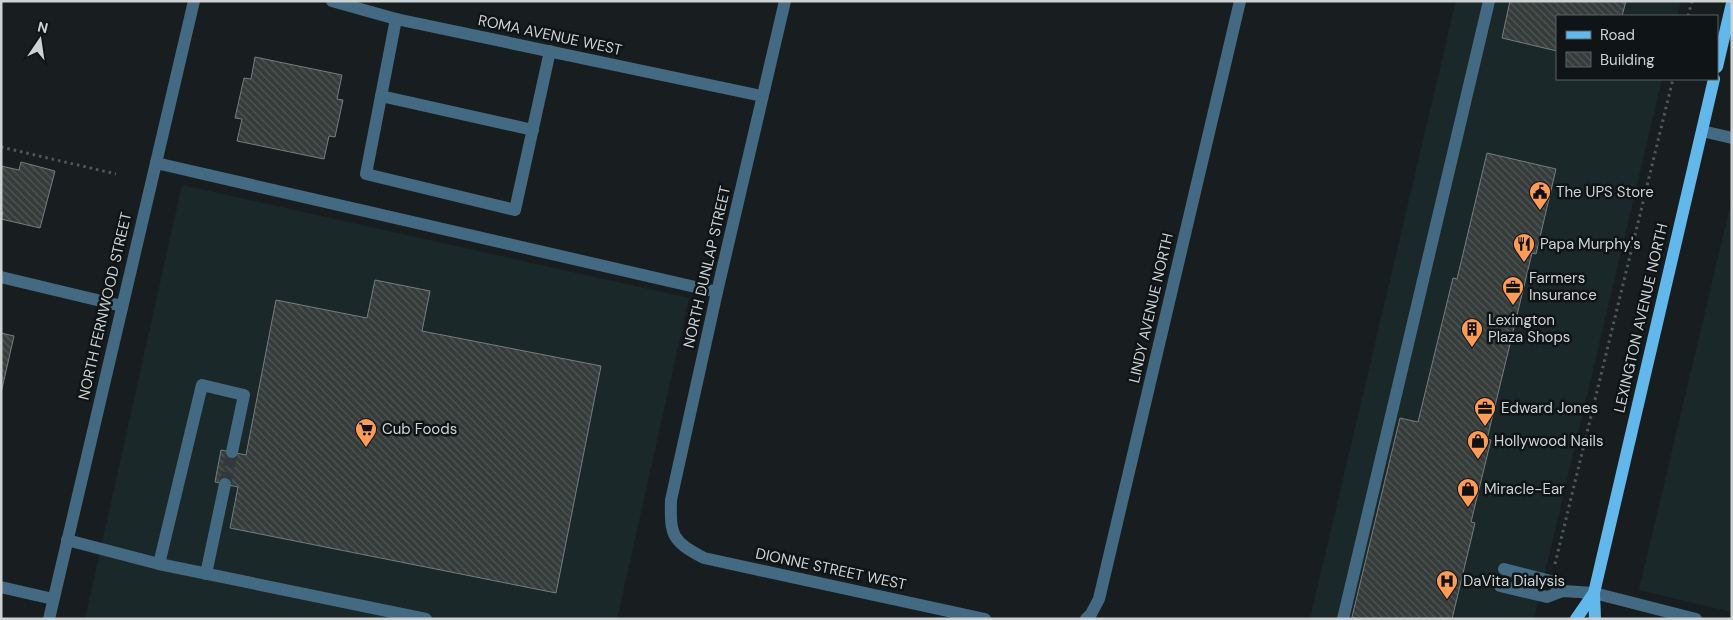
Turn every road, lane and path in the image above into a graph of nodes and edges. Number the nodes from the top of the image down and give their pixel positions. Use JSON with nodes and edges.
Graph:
{"nodes":[{"id":1,"x":194,"y":1,"type":"edge"},
{"id":2,"x":332,"y":1,"type":"edge"},
{"id":3,"x":786,"y":1,"type":"edge"},
{"id":4,"x":1240,"y":1,"type":"edge"},
{"id":5,"x":1489,"y":1,"type":"edge"},
{"id":6,"x":1692,"y":1,"type":"edge"},
{"id":7,"x":1732,"y":3,"type":"edge"},
{"id":8,"x":1688,"y":15,"type":"edge"},
{"id":9,"x":396,"y":19,"type":"junction"},
{"id":10,"x":550,"y":52,"type":"junction"},
{"id":11,"x":1718,"y":63,"type":"edge"},
{"id":12,"x":1673,"y":80,"type":"edge"},
{"id":13,"x":1714,"y":80,"type":"edge"},
{"id":14,"x":381,"y":96,"type":"junction"},
{"id":15,"x":762,"y":96,"type":"junction"},
{"id":16,"x":533,"y":130,"type":"junction"},
{"id":17,"x":1702,"y":131,"type":"junction"},
{"id":18,"x":1732,"y":138,"type":"edge"},
{"id":19,"x":1,"y":147,"type":"edge"},
{"id":20,"x":156,"y":163,"type":"junction"},
{"id":21,"x":116,"y":174,"type":"dead end"},
{"id":22,"x":1,"y":277,"type":"edge"},
{"id":23,"x":718,"y":292,"type":"junction"},
{"id":24,"x":122,"y":306,"type":"junction"},
{"id":25,"x":232,"y":452,"type":"tunnel mouth"},
{"id":26,"x":225,"y":484,"type":"tunnel mouth"},
{"id":27,"x":67,"y":540,"type":"junction"},
{"id":28,"x":676,"y":540,"type":"joint"},
{"id":29,"x":159,"y":564,"type":"junction"},
{"id":30,"x":1504,"y":569,"type":"dead end"},
{"id":31,"x":206,"y":574,"type":"junction"},
{"id":32,"x":1551,"y":581,"type":"junction"},
{"id":33,"x":1500,"y":586,"type":"dead end"},
{"id":34,"x":1,"y":587,"type":"edge"},
{"id":35,"x":1564,"y":591,"type":"junction"},
{"id":36,"x":1594,"y":593,"type":"junction"},
{"id":37,"x":53,"y":600,"type":"junction"},
{"id":38,"x":48,"y":619,"type":"edge"},
{"id":39,"x":426,"y":619,"type":"edge"},
{"id":40,"x":985,"y":619,"type":"edge"},
{"id":41,"x":1086,"y":619,"type":"edge"},
{"id":42,"x":1343,"y":619,"type":"edge"},
{"id":43,"x":1576,"y":619,"type":"edge"},
{"id":44,"x":1595,"y":619,"type":"edge"},
{"id":45,"x":1696,"y":619,"type":"edge"}],
"edges":[{"from":1,"to":20,"type":"street","name":"NORTH FERNWOOD STREET"},
{"from":2,"to":9,"type":"street","name":"ROMA AVENUE WEST"},
{"from":3,"to":15,"type":"street","name":"NORTH DUNLAP STREET"},
{"from":4,"to":41,"type":"street","name":"LINDY AVENUE NORTH"},
{"from":5,"to":42,"type":"street"},
{"from":6,"to":8,"type":"path"},
{"from":7,"to":11,"type":"main road"},
{"from":9,"to":10,"type":"street","name":"ROMA AVENUE WEST"},
{"from":9,"to":14,"type":"street"},
{"from":10,"to":15,"type":"street","name":"ROMA AVENUE WEST"},
{"from":10,"to":16,"type":"street"},
{"from":12,"to":32,"type":"path"},
{"from":13,"to":17,"type":"main road","name":"LEXINGTON AVENUE NORTH"},
{"from":14,"to":16,"type":"street"},
{"from":14,"to":16,"type":"street"},
{"from":15,"to":23,"type":"street","name":"NORTH DUNLAP STREET"},
{"from":17,"to":18,"type":"street"},
{"from":17,"to":36,"type":"main road","name":"LEXINGTON AVENUE NORTH"},
{"from":19,"to":21,"type":"path"},
{"from":20,"to":23,"type":"street"},
{"from":20,"to":24,"type":"street","name":"NORTH FERNWOOD STREET"},
{"from":22,"to":24,"type":"street"},
{"from":23,"to":28,"type":"street","name":"NORTH DUNLAP STREET"},
{"from":24,"to":27,"type":"street","name":"NORTH FERNWOOD STREET"},
{"from":25,"to":29,"type":"street"},
{"from":26,"to":31,"type":"street"},
{"from":27,"to":29,"type":"street"},
{"from":27,"to":37,"type":"street","name":"NORTH FERNWOOD STREET"},
{"from":28,"to":40,"type":"street","name":"DIONNE STREET WEST"},
{"from":29,"to":31,"type":"street"},
{"from":30,"to":32,"type":"street"},
{"from":31,"to":39,"type":"street"},
{"from":32,"to":35,"type":"street"},
{"from":33,"to":35,"type":"street"},
{"from":34,"to":37,"type":"street"},
{"from":35,"to":36,"type":"street"},
{"from":36,"to":43,"type":"main road","name":"LEXINGTON AVENUE NORTH"},
{"from":36,"to":44,"type":"main road","name":"LEXINGTON AVENUE NORTH"},
{"from":36,"to":45,"type":"street"},
{"from":37,"to":38,"type":"street","name":"NORTH FERNWOOD STREET"}]}
